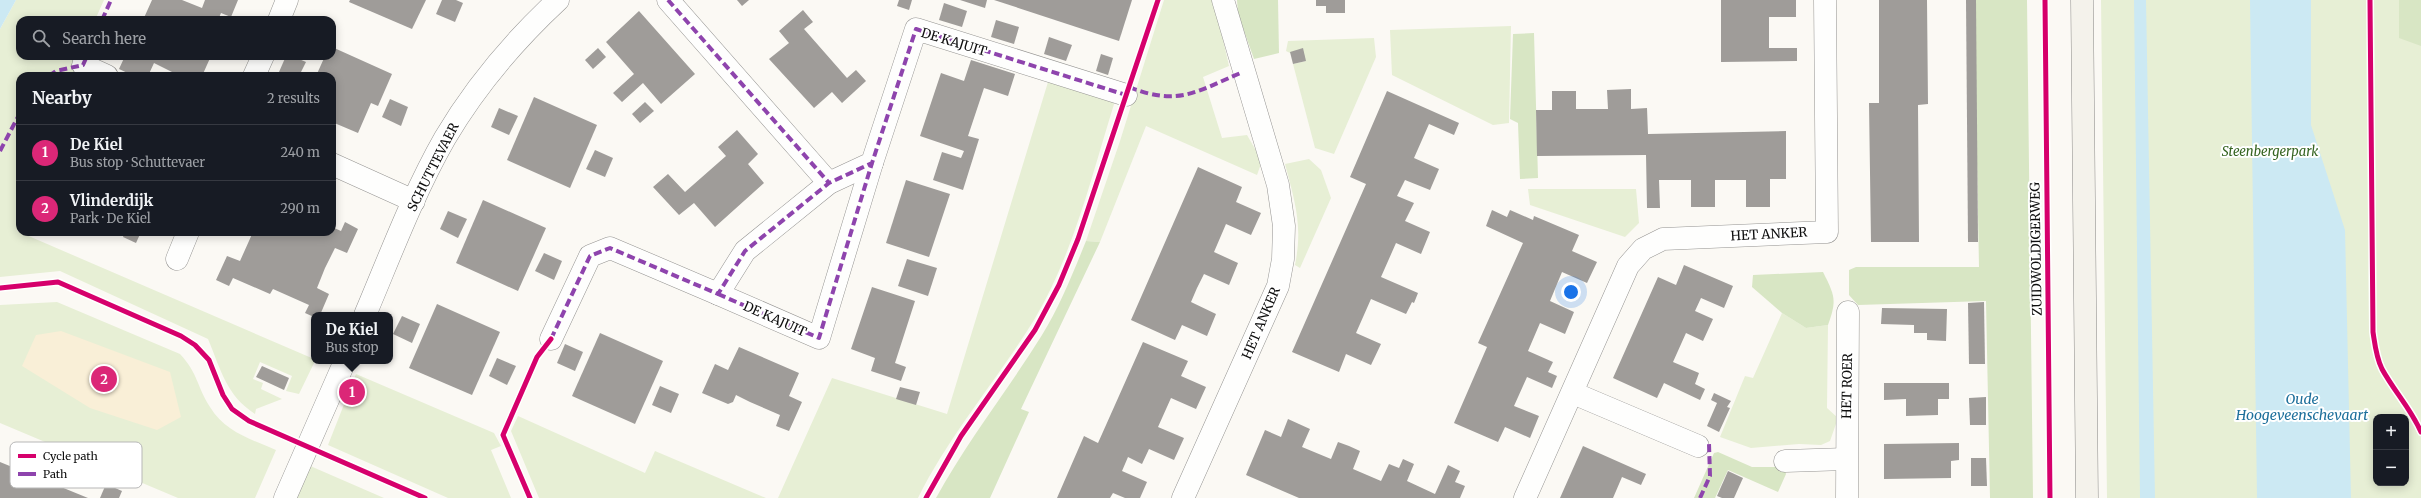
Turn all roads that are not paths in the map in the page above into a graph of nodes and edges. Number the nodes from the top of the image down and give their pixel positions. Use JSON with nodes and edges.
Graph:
{"nodes":[{"id":1,"x":287,"y":0,"type":"edge"},
{"id":2,"x":558,"y":0,"type":"edge"},
{"id":3,"x":668,"y":0,"type":"edge"},
{"id":4,"x":1223,"y":0,"type":"edge"},
{"id":5,"x":1825,"y":0,"type":"edge"},
{"id":6,"x":2082,"y":0,"type":"edge"},
{"id":7,"x":281,"y":16,"type":"edge"},
{"id":8,"x":261,"y":60,"type":"edge"},
{"id":9,"x":83,"y":65,"type":"dead end"},
{"id":10,"x":98,"y":72,"type":"edge"},
{"id":11,"x":256,"y":72,"type":"edge"},
{"id":12,"x":1126,"y":95,"type":"dead end"},
{"id":13,"x":872,"y":163,"type":"junction"},
{"id":14,"x":336,"y":166,"type":"edge"},
{"id":15,"x":829,"y":183,"type":"junction"},
{"id":16,"x":414,"y":201,"type":"junction"},
{"id":17,"x":186,"y":236,"type":"edge"},
{"id":18,"x":177,"y":259,"type":"dead end"},
{"id":19,"x":718,"y":294,"type":"junction"},
{"id":20,"x":366,"y":312,"type":"edge"},
{"id":21,"x":1848,"y":312,"type":"dead end"},
{"id":22,"x":551,"y":339,"type":"dead end"},
{"id":23,"x":344,"y":364,"type":"edge"},
{"id":24,"x":1573,"y":394,"type":"junction"},
{"id":25,"x":1698,"y":446,"type":"dead end"},
{"id":26,"x":1846,"y":459,"type":"junction"},
{"id":27,"x":1785,"y":461,"type":"dead end"},
{"id":28,"x":285,"y":498,"type":"edge"},
{"id":29,"x":1183,"y":498,"type":"edge"},
{"id":30,"x":1525,"y":498,"type":"edge"},
{"id":31,"x":1847,"y":498,"type":"edge"},
{"id":32,"x":2087,"y":498,"type":"edge"}],
"edges":[{"from":1,"to":7,"type":"street"},
{"from":2,"to":16,"type":"street","name":"SCHUTTEVAER"},
{"from":3,"to":15,"type":"street"},
{"from":4,"to":29,"type":"street","name":"HET ANKER"},
{"from":5,"to":24,"type":"street","name":"HET ANKER"},
{"from":6,"to":32,"type":"main road"},
{"from":8,"to":11,"type":"street"},
{"from":9,"to":10,"type":"street"},
{"from":12,"to":13,"type":"street","name":"DE KAJUIT"},
{"from":13,"to":15,"type":"street"},
{"from":13,"to":19,"type":"street","name":"DE KAJUIT"},
{"from":14,"to":16,"type":"street"},
{"from":15,"to":19,"type":"street"},
{"from":16,"to":20,"type":"street","name":"SCHUTTEVAER"},
{"from":17,"to":18,"type":"street"},
{"from":19,"to":22,"type":"street","name":"DE KAJUIT"},
{"from":21,"to":26,"type":"street","name":"HET ROER"},
{"from":23,"to":28,"type":"street"},
{"from":24,"to":25,"type":"street"},
{"from":24,"to":30,"type":"street","name":"HET ANKER"},
{"from":26,"to":27,"type":"street"},
{"from":26,"to":31,"type":"street","name":"HET ROER"}]}
